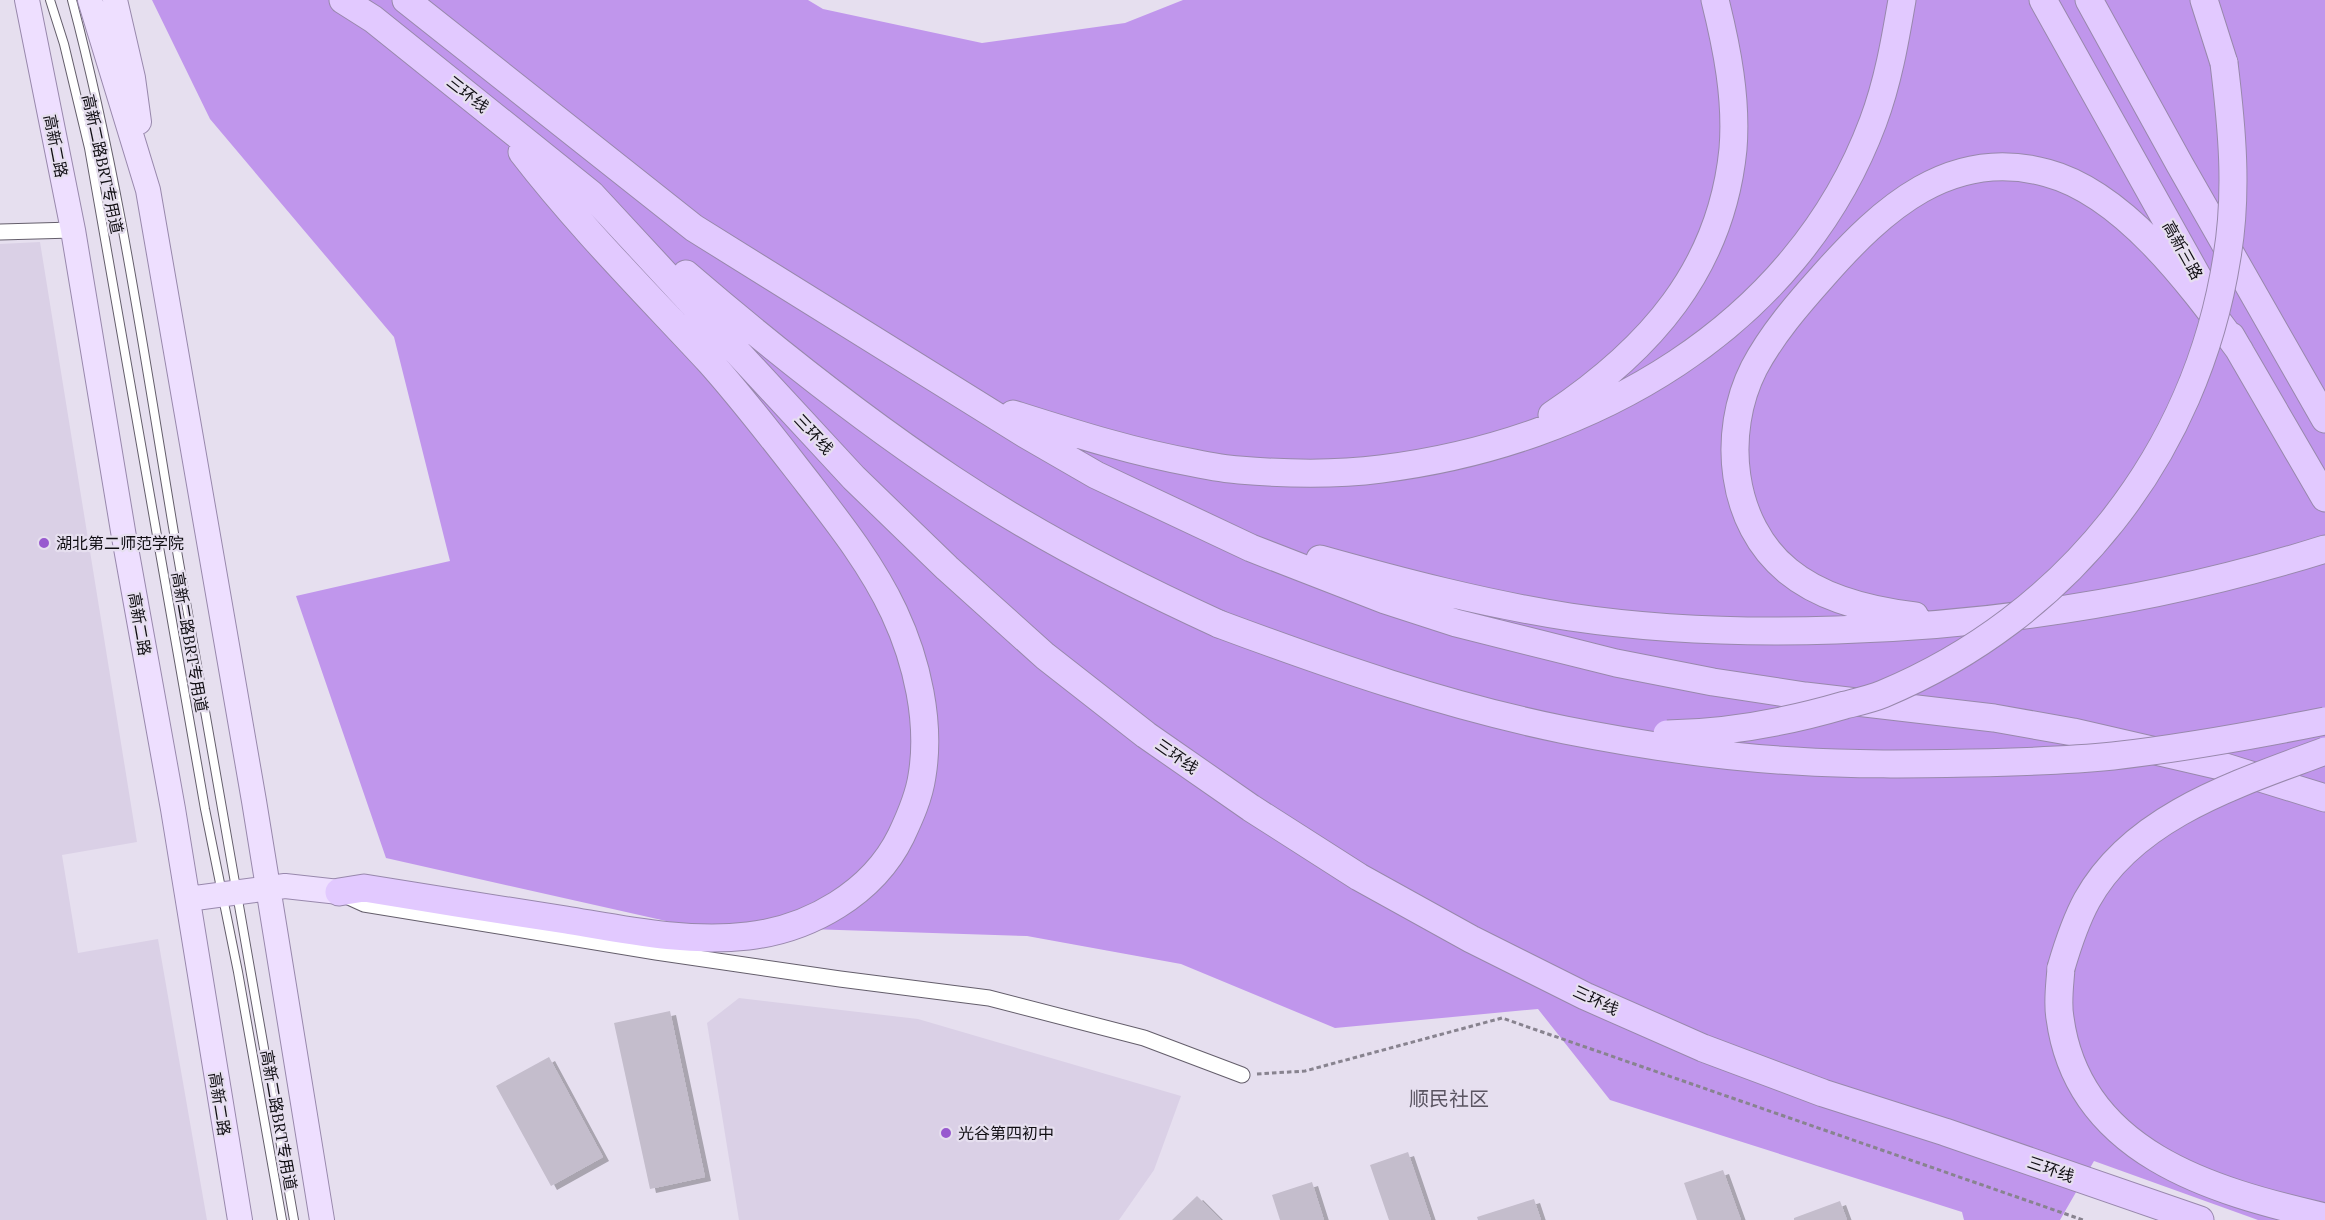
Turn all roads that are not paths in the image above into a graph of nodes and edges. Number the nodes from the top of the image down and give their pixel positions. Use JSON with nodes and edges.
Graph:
{"nodes":[{"id":1,"x":20,"y":0,"type":"edge"},
{"id":2,"x":27,"y":0,"type":"edge"},
{"id":3,"x":50,"y":0,"type":"edge"},
{"id":4,"x":72,"y":0,"type":"edge"},
{"id":5,"x":90,"y":0,"type":"edge"},
{"id":6,"x":115,"y":0,"type":"edge"},
{"id":7,"x":343,"y":0,"type":"edge"},
{"id":8,"x":406,"y":0,"type":"edge"},
{"id":9,"x":1715,"y":0,"type":"edge"},
{"id":10,"x":1902,"y":0,"type":"edge"},
{"id":11,"x":2043,"y":0,"type":"edge"},
{"id":12,"x":2089,"y":0,"type":"edge"},
{"id":13,"x":2204,"y":0,"type":"edge"},
{"id":14,"x":32,"y":30,"type":"junction"},
{"id":15,"x":492,"y":113,"type":"junction"},
{"id":16,"x":148,"y":190,"type":"junction"},
{"id":17,"x":591,"y":194,"type":"junction"},
{"id":18,"x":73,"y":230,"type":"junction"},
{"id":19,"x":0,"y":232,"type":"edge"},
{"id":20,"x":2240,"y":351,"type":"junction"},
{"id":21,"x":950,"y":389,"type":"junction"},
{"id":22,"x":2325,"y":419,"type":"edge"},
{"id":23,"x":1505,"y":444,"type":"junction"},
{"id":24,"x":2325,"y":498,"type":"edge"},
{"id":25,"x":1176,"y":513,"type":"junction"},
{"id":26,"x":2325,"y":549,"type":"edge"},
{"id":27,"x":1973,"y":622,"type":"junction"},
{"id":28,"x":2325,"y":721,"type":"edge"},
{"id":29,"x":1564,"y":729,"type":"junction"},
{"id":30,"x":2325,"y":751,"type":"edge"},
{"id":31,"x":2325,"y":798,"type":"edge"},
{"id":32,"x":268,"y":888,"type":"junction"},
{"id":33,"x":339,"y":892,"type":"junction"},
{"id":34,"x":229,"y":893,"type":"junction"},
{"id":35,"x":188,"y":899,"type":"junction"},
{"id":36,"x":1242,"y":1075,"type":"road end"},
{"id":37,"x":2325,"y":1217,"type":"edge"},
{"id":38,"x":240,"y":1220,"type":"edge"},
{"id":39,"x":282,"y":1220,"type":"edge"},
{"id":40,"x":294,"y":1220,"type":"edge"},
{"id":41,"x":322,"y":1220,"type":"edge"},
{"id":42,"x":2200,"y":1220,"type":"edge"}],
"edges":[{"from":1,"to":14,"type":"main road","name":"高新二路"},
{"from":2,"to":14,"type":"main road","name":"高新二路"},
{"from":3,"to":34,"type":"lane","name":"高新二路BRT专用道"},
{"from":4,"to":34,"type":"lane","name":"高新二路BRT专用道"},
{"from":5,"to":16,"type":"main road"},
{"from":6,"to":16,"type":"main road"},
{"from":7,"to":15,"type":"highway","name":"三环线"},
{"from":8,"to":21,"type":"highway"},
{"from":9,"to":23,"type":"highway"},
{"from":10,"to":23,"type":"highway"},
{"from":11,"to":20,"type":"highway","name":"高新三路"},
{"from":12,"to":22,"type":"highway"},
{"from":13,"to":29,"type":"highway","bridge":true},
{"from":14,"to":18,"type":"main road","name":"高新二路"},
{"from":15,"to":17,"type":"highway","name":"三环线"},
{"from":15,"to":33,"type":"highway"},
{"from":16,"to":32,"type":"main road"},
{"from":17,"to":29,"type":"highway","bridge":true},
{"from":17,"to":42,"type":"highway","name":"三环线"},
{"from":18,"to":19,"type":"street"},
{"from":18,"to":35,"type":"main road","name":"高新二路"},
{"from":20,"to":24,"type":"highway","name":"高新三路"},
{"from":20,"to":27,"type":"highway"},
{"from":21,"to":23,"type":"highway"},
{"from":21,"to":25,"type":"highway"},
{"from":25,"to":27,"type":"highway"},
{"from":25,"to":31,"type":"highway","bridge":true},
{"from":26,"to":27,"type":"highway","bridge":true},
{"from":28,"to":29,"type":"highway","bridge":true},
{"from":30,"to":37,"type":"highway","bridge":true},
{"from":32,"to":33,"type":"main road"},
{"from":32,"to":34,"type":"main road"},
{"from":32,"to":41,"type":"main road"},
{"from":33,"to":36,"type":"street"},
{"from":34,"to":35,"type":"main road"},
{"from":34,"to":39,"type":"lane","name":"高新二路BRT专用道"},
{"from":34,"to":40,"type":"lane","name":"高新二路BRT专用道"},
{"from":35,"to":38,"type":"main road","name":"高新二路"}]}
